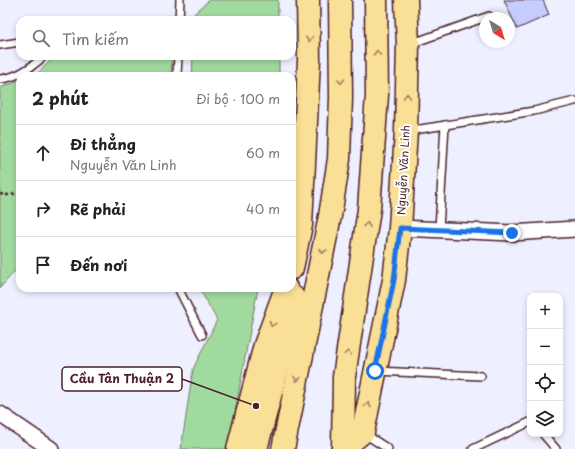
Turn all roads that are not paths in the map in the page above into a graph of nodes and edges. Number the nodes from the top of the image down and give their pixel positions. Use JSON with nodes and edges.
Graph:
{"nodes":[{"id":1,"x":180,"y":0,"type":"edge"},
{"id":2,"x":308,"y":0,"type":"edge"},
{"id":3,"x":340,"y":0,"type":"edge"},
{"id":4,"x":376,"y":0,"type":"edge"},
{"id":5,"x":406,"y":0,"type":"edge"},
{"id":6,"x":179,"y":16,"type":"edge"},
{"id":7,"x":479,"y":20,"type":"edge"},
{"id":8,"x":16,"y":43,"type":"edge"},
{"id":9,"x":0,"y":45,"type":"edge"},
{"id":10,"x":408,"y":45,"type":"junction"},
{"id":11,"x":39,"y":60,"type":"edge"},
{"id":12,"x":178,"y":60,"type":"edge"},
{"id":13,"x":21,"y":72,"type":"edge"},
{"id":14,"x":177,"y":72,"type":"edge"},
{"id":15,"x":16,"y":74,"type":"edge"},
{"id":16,"x":0,"y":79,"type":"edge"},
{"id":17,"x":575,"y":101,"type":"edge"},
{"id":18,"x":445,"y":125,"type":"junction"},
{"id":19,"x":406,"y":131,"type":"junction"},
{"id":20,"x":400,"y":228,"type":"junction"},
{"id":21,"x":575,"y":229,"type":"edge"},
{"id":22,"x":439,"y":230,"type":"junction"},
{"id":23,"x":296,"y":246,"type":"edge"},
{"id":24,"x":180,"y":292,"type":"edge"},
{"id":25,"x":284,"y":292,"type":"edge"},
{"id":26,"x":292,"y":292,"type":"edge"},
{"id":27,"x":202,"y":335,"type":"dead end"},
{"id":28,"x":375,"y":371,"type":"junction"},
{"id":29,"x":481,"y":376,"type":"dead end"},
{"id":30,"x":292,"y":404,"type":"junction"},
{"id":31,"x":0,"y":414,"type":"edge"},
{"id":32,"x":527,"y":423,"type":"edge"},
{"id":33,"x":363,"y":432,"type":"junction"},
{"id":34,"x":546,"y":437,"type":"edge"},
{"id":35,"x":258,"y":440,"type":"edge"},
{"id":36,"x":343,"y":448,"type":"edge"},
{"id":37,"x":51,"y":449,"type":"edge"},
{"id":38,"x":238,"y":449,"type":"edge"},
{"id":39,"x":244,"y":449,"type":"edge"},
{"id":40,"x":283,"y":449,"type":"edge"},
{"id":41,"x":388,"y":449,"type":"edge"},
{"id":42,"x":473,"y":449,"type":"edge"},
{"id":43,"x":556,"y":449,"type":"edge"}],
"edges":[{"from":1,"to":6,"type":"lane"},
{"from":2,"to":23,"type":"main road","one_way":true},
{"from":3,"to":30,"type":"main road","one_way":true},
{"from":36,"to":4,"type":"main road","one_way":true},
{"from":5,"to":10,"type":"main road","name":"Nguyễn Văn Linh"},
{"from":7,"to":10,"type":"lane"},
{"from":8,"to":9,"type":"lane"},
{"from":19,"to":10,"type":"main road","name":"Nguyễn Văn Linh","one_way":true},
{"from":11,"to":13,"type":"lane"},
{"from":12,"to":14,"type":"lane"},
{"from":15,"to":16,"type":"lane"},
{"from":17,"to":18,"type":"lane"},
{"from":18,"to":19,"type":"lane"},
{"from":18,"to":22,"type":"lane"},
{"from":19,"to":20,"type":"main road","name":"Nguyễn Văn Linh"},
{"from":20,"to":22,"type":"street"},
{"from":20,"to":28,"type":"main road","name":"Nguyễn Văn Linh"},
{"from":21,"to":22,"type":"street"},
{"from":24,"to":27,"type":"lane"},
{"from":25,"to":38,"type":"main road","one_way":true},
{"from":26,"to":35,"type":"main road"},
{"from":28,"to":29,"type":"lane"},
{"from":33,"to":28,"type":"main road","name":"Nguyễn Văn Linh","one_way":true},
{"from":30,"to":35,"type":"main road"},
{"from":30,"to":40,"type":"main road"},
{"from":31,"to":37,"type":"street"},
{"from":32,"to":42,"type":"lane"},
{"from":33,"to":36,"type":"main road"},
{"from":33,"to":41,"type":"lane"},
{"from":34,"to":43,"type":"lane"},
{"from":35,"to":39,"type":"main road"}]}
